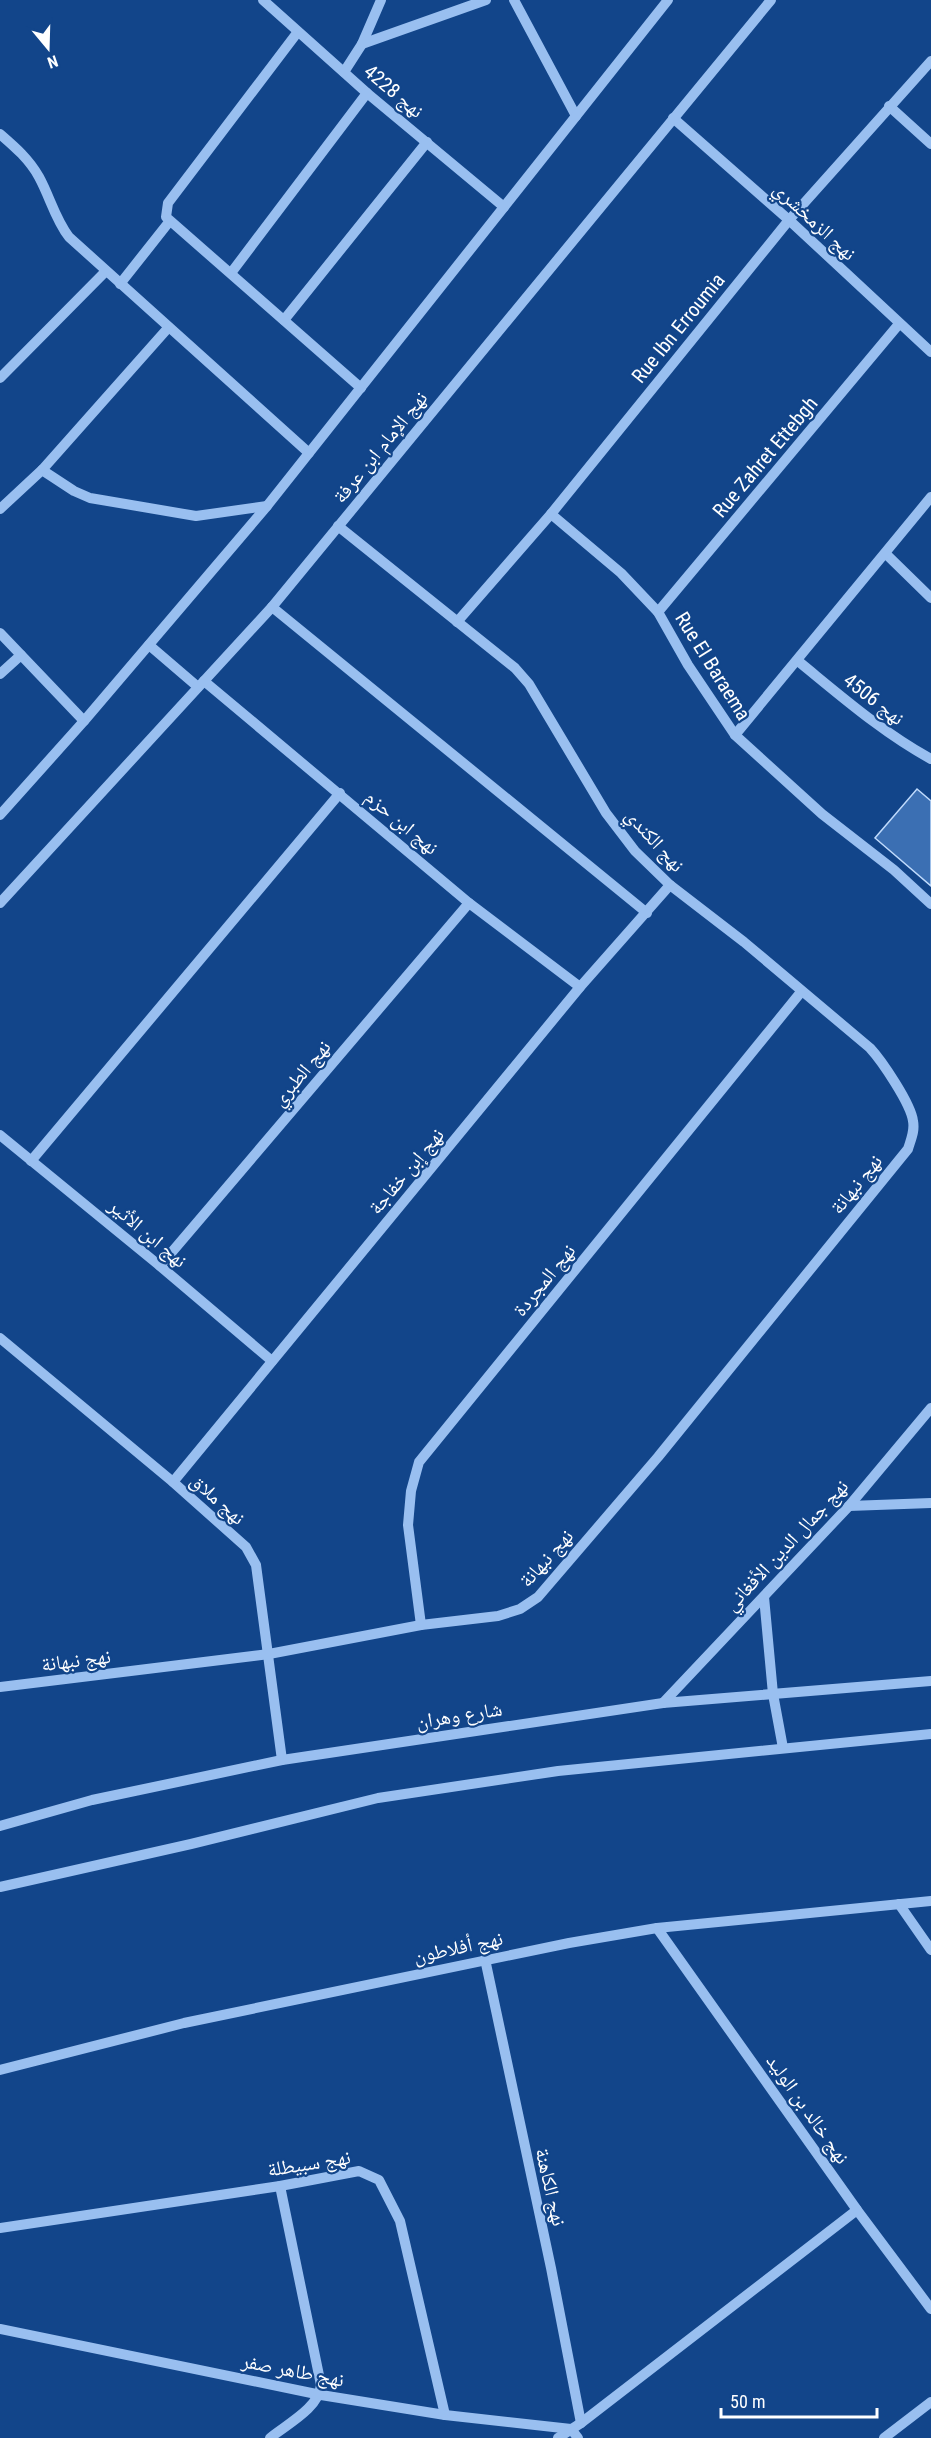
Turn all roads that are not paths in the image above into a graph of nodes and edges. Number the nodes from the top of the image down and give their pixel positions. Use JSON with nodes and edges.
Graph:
{"nodes":[{"id":1,"x":263,"y":0,"type":"edge"},
{"id":2,"x":381,"y":0,"type":"edge"},
{"id":3,"x":486,"y":0,"type":"edge"},
{"id":4,"x":514,"y":0,"type":"edge"},
{"id":5,"x":668,"y":0,"type":"edge"},
{"id":6,"x":771,"y":0,"type":"edge"},
{"id":7,"x":297,"y":33,"type":"junction"},
{"id":8,"x":362,"y":44,"type":"junction"},
{"id":9,"x":931,"y":61,"type":"edge"},
{"id":10,"x":344,"y":72,"type":"junction"},
{"id":11,"x":367,"y":93,"type":"junction"},
{"id":12,"x":889,"y":106,"type":"junction"},
{"id":13,"x":576,"y":116,"type":"junction"},
{"id":14,"x":673,"y":118,"type":"junction"},
{"id":15,"x":0,"y":134,"type":"edge"},
{"id":16,"x":427,"y":142,"type":"junction"},
{"id":17,"x":931,"y":144,"type":"edge"},
{"id":18,"x":504,"y":207,"type":"junction"},
{"id":19,"x":789,"y":220,"type":"junction"},
{"id":20,"x":170,"y":222,"type":"junction"},
{"id":21,"x":106,"y":271,"type":"junction"},
{"id":22,"x":231,"y":273,"type":"junction"},
{"id":23,"x":120,"y":284,"type":"junction"},
{"id":24,"x":284,"y":320,"type":"junction"},
{"id":25,"x":899,"y":324,"type":"junction"},
{"id":26,"x":168,"y":328,"type":"junction"},
{"id":27,"x":931,"y":352,"type":"edge"},
{"id":28,"x":0,"y":378,"type":"edge"},
{"id":29,"x":361,"y":388,"type":"junction"},
{"id":30,"x":309,"y":453,"type":"junction"},
{"id":31,"x":42,"y":470,"type":"junction"},
{"id":32,"x":931,"y":497,"type":"edge"},
{"id":33,"x":267,"y":506,"type":"junction"},
{"id":34,"x":0,"y":510,"type":"edge"},
{"id":35,"x":551,"y":514,"type":"junction"},
{"id":36,"x":338,"y":526,"type":"junction"},
{"id":37,"x":886,"y":554,"type":"junction"},
{"id":38,"x":931,"y":598,"type":"edge"},
{"id":39,"x":272,"y":607,"type":"junction"},
{"id":40,"x":658,"y":612,"type":"junction"},
{"id":41,"x":458,"y":622,"type":"junction"},
{"id":42,"x":0,"y":633,"type":"edge"},
{"id":43,"x":148,"y":645,"type":"junction"},
{"id":44,"x":21,"y":655,"type":"junction"},
{"id":45,"x":798,"y":661,"type":"junction"},
{"id":46,"x":0,"y":674,"type":"edge"},
{"id":47,"x":201,"y":684,"type":"junction"},
{"id":48,"x":84,"y":721,"type":"junction"},
{"id":49,"x":735,"y":735,"type":"junction"},
{"id":50,"x":931,"y":759,"type":"edge"},
{"id":51,"x":340,"y":793,"type":"junction"},
{"id":52,"x":0,"y":815,"type":"edge"},
{"id":53,"x":670,"y":885,"type":"junction"},
{"id":54,"x":0,"y":903,"type":"edge"},
{"id":55,"x":469,"y":903,"type":"junction"},
{"id":56,"x":931,"y":904,"type":"edge"},
{"id":57,"x":647,"y":913,"type":"junction"},
{"id":58,"x":580,"y":987,"type":"junction"},
{"id":59,"x":801,"y":992,"type":"junction"},
{"id":60,"x":0,"y":1135,"type":"edge"},
{"id":61,"x":908,"y":1149,"type":"joint"},
{"id":62,"x":32,"y":1161,"type":"junction"},
{"id":63,"x":160,"y":1266,"type":"junction"},
{"id":64,"x":0,"y":1338,"type":"edge"},
{"id":65,"x":272,"y":1362,"type":"junction"},
{"id":66,"x":931,"y":1408,"type":"edge"},
{"id":67,"x":173,"y":1482,"type":"junction"},
{"id":68,"x":931,"y":1503,"type":"edge"},
{"id":69,"x":849,"y":1506,"type":"junction"},
{"id":70,"x":764,"y":1597,"type":"junction"},
{"id":71,"x":421,"y":1625,"type":"junction"},
{"id":72,"x":268,"y":1654,"type":"junction"},
{"id":73,"x":931,"y":1682,"type":"edge"},
{"id":74,"x":0,"y":1687,"type":"edge"},
{"id":75,"x":773,"y":1694,"type":"junction"},
{"id":76,"x":663,"y":1703,"type":"junction"},
{"id":77,"x":931,"y":1734,"type":"edge"},
{"id":78,"x":783,"y":1748,"type":"junction"},
{"id":79,"x":282,"y":1760,"type":"junction"},
{"id":80,"x":0,"y":1826,"type":"edge"},
{"id":81,"x":0,"y":1887,"type":"edge"},
{"id":82,"x":931,"y":1901,"type":"edge"},
{"id":83,"x":898,"y":1904,"type":"junction"},
{"id":84,"x":657,"y":1928,"type":"junction"},
{"id":85,"x":931,"y":1950,"type":"edge"},
{"id":86,"x":485,"y":1959,"type":"junction"},
{"id":87,"x":0,"y":2070,"type":"edge"},
{"id":88,"x":280,"y":2186,"type":"junction"},
{"id":89,"x":857,"y":2210,"type":"junction"},
{"id":90,"x":0,"y":2229,"type":"edge"},
{"id":91,"x":931,"y":2309,"type":"edge"},
{"id":92,"x":0,"y":2329,"type":"edge"},
{"id":93,"x":321,"y":2395,"type":"junction"},
{"id":94,"x":931,"y":2403,"type":"edge"},
{"id":95,"x":445,"y":2415,"type":"junction"},
{"id":96,"x":577,"y":2430,"type":"edge"},
{"id":97,"x":270,"y":2438,"type":"edge"},
{"id":98,"x":558,"y":2438,"type":"edge"},
{"id":99,"x":884,"y":2438,"type":"edge"}],
"edges":[{"from":1,"to":7,"type":"street","name":"نهج 4228"},
{"from":2,"to":8,"type":"street"},
{"from":3,"to":8,"type":"street"},
{"from":4,"to":13,"type":"street"},
{"from":5,"to":13,"type":"street"},
{"from":6,"to":14,"type":"street","name":"نهج الإمام ابن عرفة"},
{"from":7,"to":10,"type":"street","name":"نهج 4228"},
{"from":7,"to":20,"type":"street"},
{"from":8,"to":10,"type":"street"},
{"from":9,"to":12,"type":"street","name":"Rue Ibn Erroumia"},
{"from":10,"to":11,"type":"street","name":"نهج 4228"},
{"from":11,"to":16,"type":"street","name":"نهج 4228"},
{"from":11,"to":22,"type":"street"},
{"from":12,"to":17,"type":"street"},
{"from":12,"to":19,"type":"street","name":"Rue Ibn Erroumia"},
{"from":13,"to":18,"type":"street"},
{"from":14,"to":19,"type":"street","name":"نهج الزمخشري"},
{"from":14,"to":36,"type":"street","name":"نهج الإمام ابن عرفة"},
{"from":15,"to":21,"type":"street"},
{"from":16,"to":18,"type":"street","name":"نهج 4228"},
{"from":16,"to":24,"type":"street"},
{"from":18,"to":29,"type":"street"},
{"from":19,"to":25,"type":"street","name":"نهج الزمخشري"},
{"from":19,"to":35,"type":"street","name":"Rue Ibn Erroumia"},
{"from":20,"to":22,"type":"street"},
{"from":20,"to":23,"type":"street"},
{"from":21,"to":23,"type":"street"},
{"from":21,"to":28,"type":"street"},
{"from":22,"to":24,"type":"street"},
{"from":23,"to":26,"type":"street"},
{"from":24,"to":29,"type":"street"},
{"from":25,"to":27,"type":"street","name":"نهج الزمخشري"},
{"from":25,"to":40,"type":"street","name":"Rue Zahret Ettebgh"},
{"from":26,"to":30,"type":"street"},
{"from":26,"to":31,"type":"street"},
{"from":29,"to":30,"type":"street"},
{"from":30,"to":33,"type":"street"},
{"from":31,"to":33,"type":"street"},
{"from":31,"to":34,"type":"street"},
{"from":32,"to":37,"type":"street"},
{"from":33,"to":43,"type":"street"},
{"from":35,"to":40,"type":"street","name":"Rue El Baraema"},
{"from":35,"to":41,"type":"street","name":"Rue Ibn Erroumia"},
{"from":36,"to":39,"type":"street","name":"نهج الإمام ابن عرفة"},
{"from":36,"to":41,"type":"street","name":"نهج الكندي"},
{"from":37,"to":38,"type":"street"},
{"from":37,"to":45,"type":"street"},
{"from":39,"to":47,"type":"street","name":"نهج الإمام ابن عرفة"},
{"from":39,"to":57,"type":"street"},
{"from":40,"to":49,"type":"street","name":"Rue El Baraema"},
{"from":41,"to":53,"type":"street","name":"نهج الكندي"},
{"from":42,"to":44,"type":"street"},
{"from":43,"to":47,"type":"street","name":"نهج ابن حزم"},
{"from":43,"to":48,"type":"street"},
{"from":44,"to":46,"type":"street"},
{"from":44,"to":48,"type":"street"},
{"from":45,"to":49,"type":"street"},
{"from":45,"to":50,"type":"street","name":"نهج 4506"},
{"from":47,"to":51,"type":"street","name":"نهج ابن حزم"},
{"from":47,"to":54,"type":"street","name":"نهج الإمام ابن عرفة"},
{"from":48,"to":52,"type":"street"},
{"from":49,"to":56,"type":"street","name":"Rue El Baraema"},
{"from":51,"to":55,"type":"street","name":"نهج ابن حزم"},
{"from":51,"to":62,"type":"street"},
{"from":53,"to":57,"type":"street","name":"نهج إبن خفاجة"},
{"from":53,"to":59,"type":"street","name":"نهج الكندي"},
{"from":55,"to":58,"type":"street","name":"نهج ابن حزم"},
{"from":55,"to":63,"type":"street","name":"نهج الطبري"},
{"from":57,"to":58,"type":"street","name":"نهج إبن خفاجة"},
{"from":58,"to":65,"type":"street","name":"نهج إبن خفاجة"},
{"from":59,"to":61,"type":"street","name":"نهج الكندي"},
{"from":59,"to":71,"type":"street","name":"نهج المجردة"},
{"from":60,"to":62,"type":"street","name":"نهج ابن الأثير"},
{"from":61,"to":71,"type":"street","name":"نهج نبهانة"},
{"from":62,"to":63,"type":"street","name":"نهج ابن الأثير"},
{"from":63,"to":65,"type":"street","name":"نهج ابن الأثير"},
{"from":64,"to":67,"type":"street","name":"نهج ملاق"},
{"from":65,"to":67,"type":"street","name":"نهج إبن خفاجة"},
{"from":66,"to":69,"type":"street","name":"نهج جمال الدين الأفغاني"},
{"from":67,"to":72,"type":"street","name":"نهج ملاق"},
{"from":68,"to":69,"type":"street"},
{"from":69,"to":70,"type":"street","name":"نهج جمال الدين الأفغاني"},
{"from":70,"to":75,"type":"street"},
{"from":70,"to":76,"type":"street","name":"نهج جمال الدين الأفغاني"},
{"from":71,"to":72,"type":"street","name":"نهج نبهانة"},
{"from":72,"to":74,"type":"street","name":"نهج نبهانة"},
{"from":72,"to":79,"type":"street","name":"نهج ملاق"},
{"from":73,"to":75,"type":"street","name":"شارع وهران"},
{"from":75,"to":76,"type":"street","name":"شارع وهران"},
{"from":75,"to":78,"type":"street"},
{"from":76,"to":79,"type":"street","name":"شارع وهران"},
{"from":77,"to":78,"type":"street"},
{"from":78,"to":81,"type":"street"},
{"from":79,"to":80,"type":"street","name":"شارع وهران"},
{"from":82,"to":83,"type":"street","name":"نهج أفلاطون"},
{"from":83,"to":84,"type":"street","name":"نهج أفلاطون"},
{"from":83,"to":85,"type":"street"},
{"from":84,"to":86,"type":"street","name":"نهج أفلاطون"},
{"from":84,"to":89,"type":"street","name":"نهج خالد بن الوليد"},
{"from":86,"to":87,"type":"street","name":"نهج أفلاطون"},
{"from":86,"to":96,"type":"street","name":"نهج الكاهنة"},
{"from":88,"to":90,"type":"street","name":"نهج سبيطلة"},
{"from":88,"to":93,"type":"street"},
{"from":88,"to":95,"type":"street","name":"نهج سبيطلة"},
{"from":89,"to":91,"type":"street","name":"نهج خالد بن الوليد"},
{"from":89,"to":96,"type":"street"},
{"from":92,"to":93,"type":"street","name":"نهج طاهر صفر"},
{"from":93,"to":95,"type":"street","name":"نهج طاهر صفر"},
{"from":93,"to":97,"type":"street"},
{"from":94,"to":99,"type":"street"},
{"from":95,"to":96,"type":"street","name":"نهج طاهر صفر"},
{"from":96,"to":98,"type":"street"}]}
